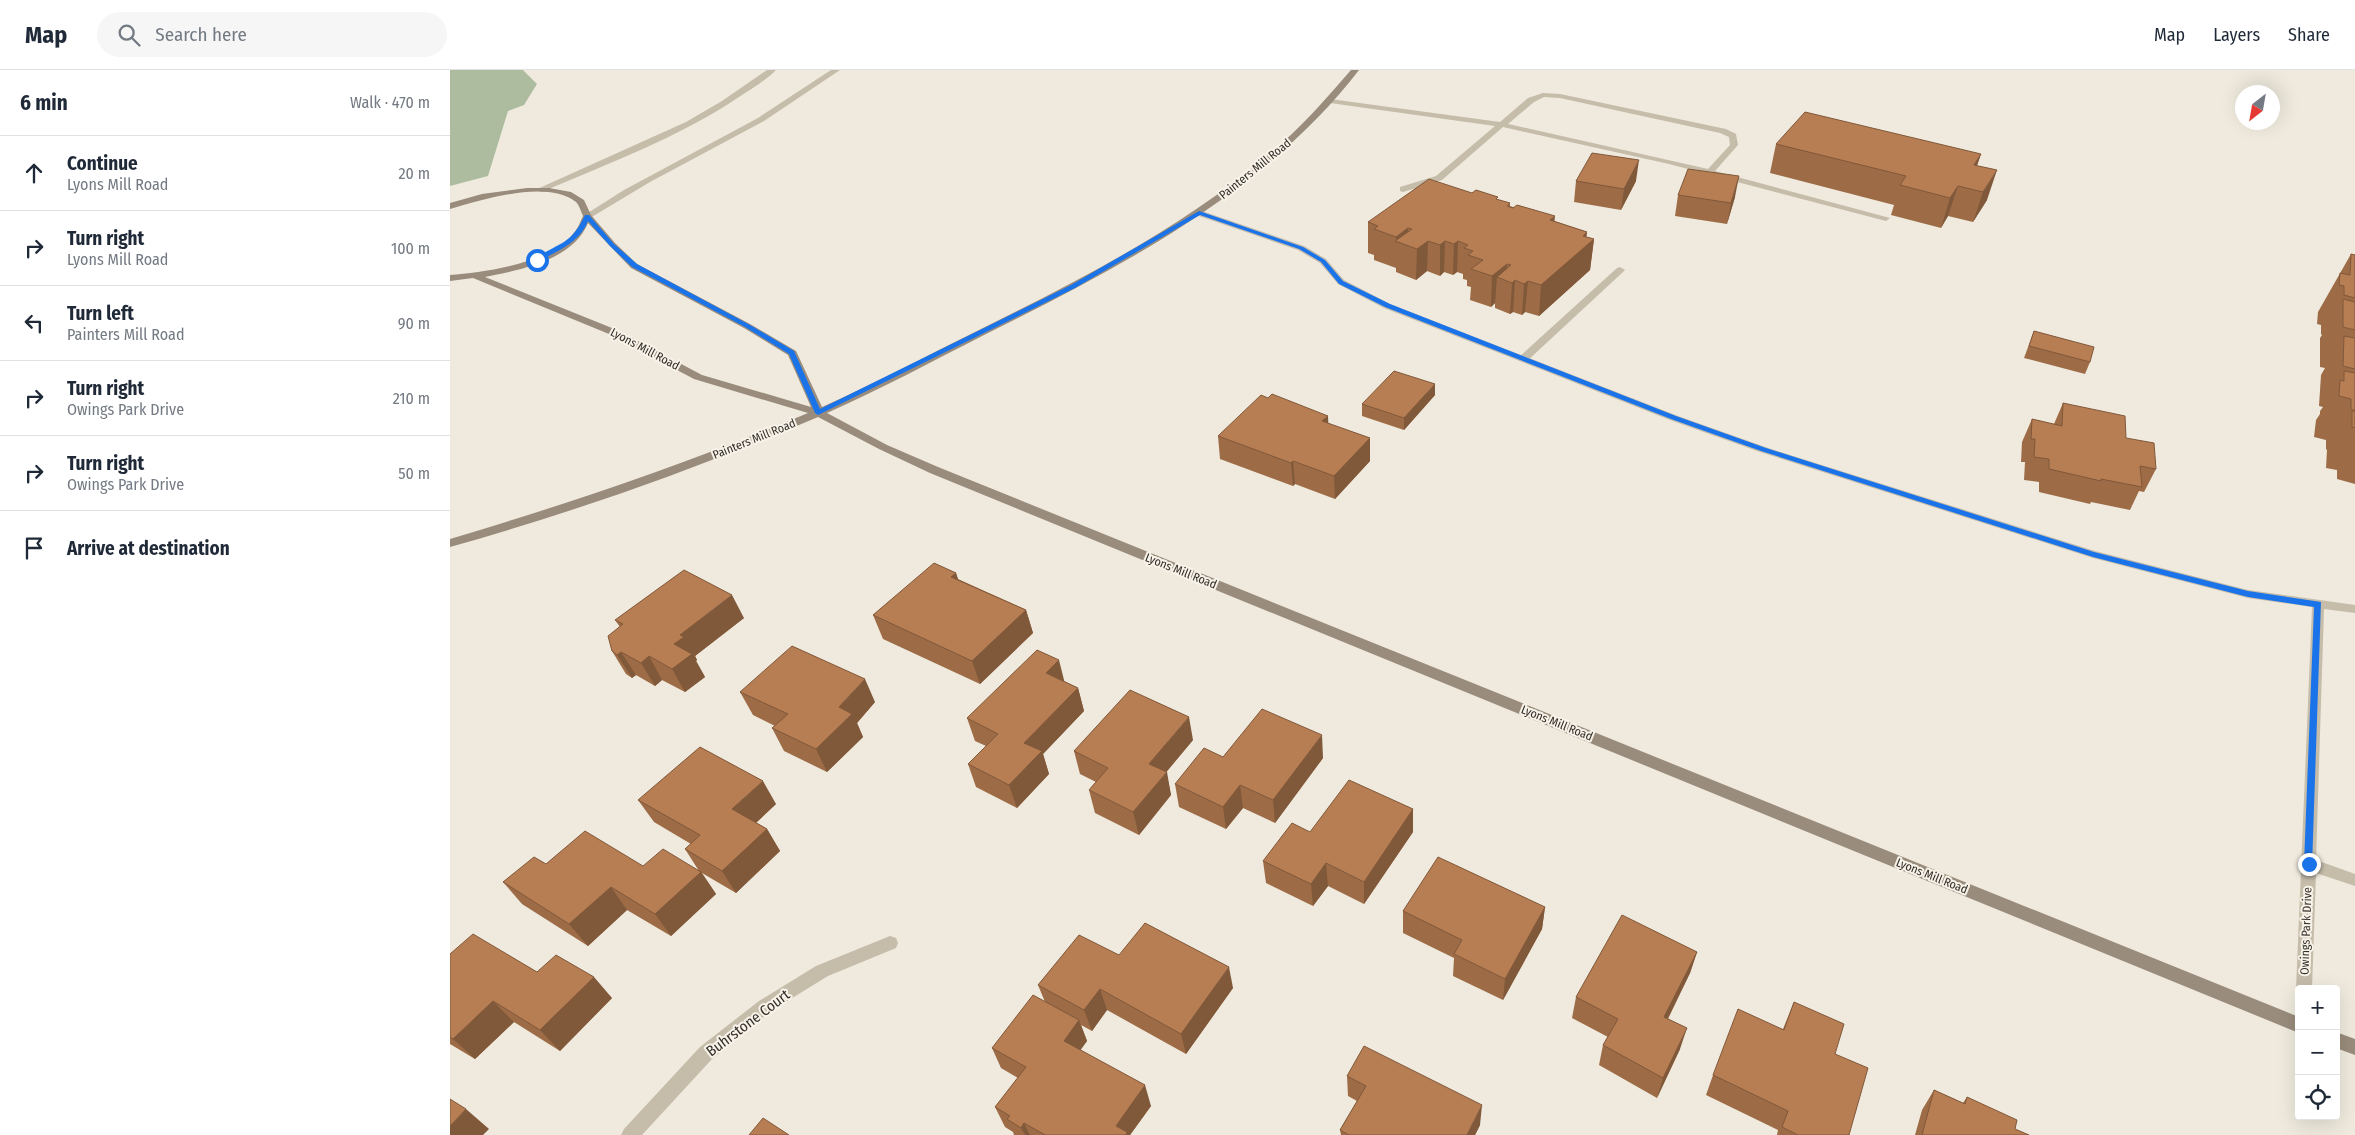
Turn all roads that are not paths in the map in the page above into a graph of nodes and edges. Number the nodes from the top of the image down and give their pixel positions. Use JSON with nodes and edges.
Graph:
{"nodes":[{"id":1,"x":772,"y":70,"type":"edge"},
{"id":2,"x":836,"y":70,"type":"edge"},
{"id":3,"x":1355,"y":70,"type":"edge"},
{"id":4,"x":1330,"y":102,"type":"junction"},
{"id":5,"x":1503,"y":125,"type":"junction"},
{"id":6,"x":1710,"y":172,"type":"junction"},
{"id":7,"x":1403,"y":189,"type":"dead end"},
{"id":8,"x":539,"y":190,"type":"junction"},
{"id":9,"x":450,"y":206,"type":"edge"},
{"id":10,"x":1199,"y":213,"type":"junction"},
{"id":11,"x":587,"y":216,"type":"junction"},
{"id":12,"x":1886,"y":218,"type":"dead end"},
{"id":13,"x":1620,"y":270,"type":"dead end"},
{"id":14,"x":476,"y":276,"type":"junction"},
{"id":15,"x":450,"y":278,"type":"edge"},
{"id":16,"x":1523,"y":358,"type":"junction"},
{"id":17,"x":818,"y":413,"type":"junction"},
{"id":18,"x":450,"y":543,"type":"edge"},
{"id":19,"x":2318,"y":604,"type":"junction"},
{"id":20,"x":2355,"y":610,"type":"edge"},
{"id":21,"x":2309,"y":864,"type":"junction"},
{"id":22,"x":2355,"y":880,"type":"edge"},
{"id":23,"x":890,"y":943,"type":"dead end"},
{"id":24,"x":2304,"y":985,"type":"edge"},
{"id":25,"x":2295,"y":1023,"type":"edge"},
{"id":26,"x":2340,"y":1041,"type":"edge"},
{"id":27,"x":2355,"y":1047,"type":"edge"},
{"id":28,"x":630,"y":1135,"type":"edge"}],
"edges":[{"from":1,"to":8,"type":"street"},
{"from":2,"to":11,"type":"street"},
{"from":3,"to":4,"type":"main road","name":"Painters Mill Road"},
{"from":4,"to":5,"type":"street"},
{"from":4,"to":10,"type":"main road","name":"Painters Mill Road"},
{"from":5,"to":6,"type":"street"},
{"from":5,"to":6,"type":"street"},
{"from":5,"to":7,"type":"street"},
{"from":6,"to":12,"type":"street"},
{"from":8,"to":9,"type":"main road"},
{"from":8,"to":11,"type":"main road"},
{"from":10,"to":16,"type":"street"},
{"from":10,"to":17,"type":"main road","name":"Painters Mill Road"},
{"from":11,"to":14,"type":"main road","name":"Lyons Mill Road"},
{"from":11,"to":17,"type":"main road"},
{"from":13,"to":16,"type":"street"},
{"from":14,"to":15,"type":"main road","name":"Lyons Mill Road"},
{"from":14,"to":17,"type":"main road","name":"Lyons Mill Road"},
{"from":16,"to":19,"type":"street"},
{"from":17,"to":18,"type":"main road","name":"Painters Mill Road"},
{"from":17,"to":25,"type":"main road","name":"Lyons Mill Road"},
{"from":19,"to":20,"type":"street"},
{"from":19,"to":21,"type":"street","name":"Owings Park Drive"},
{"from":21,"to":22,"type":"street"},
{"from":21,"to":24,"type":"street","name":"Owings Park Drive"},
{"from":23,"to":28,"type":"street","name":"Buhrstone Court"},
{"from":26,"to":27,"type":"main road"}]}
